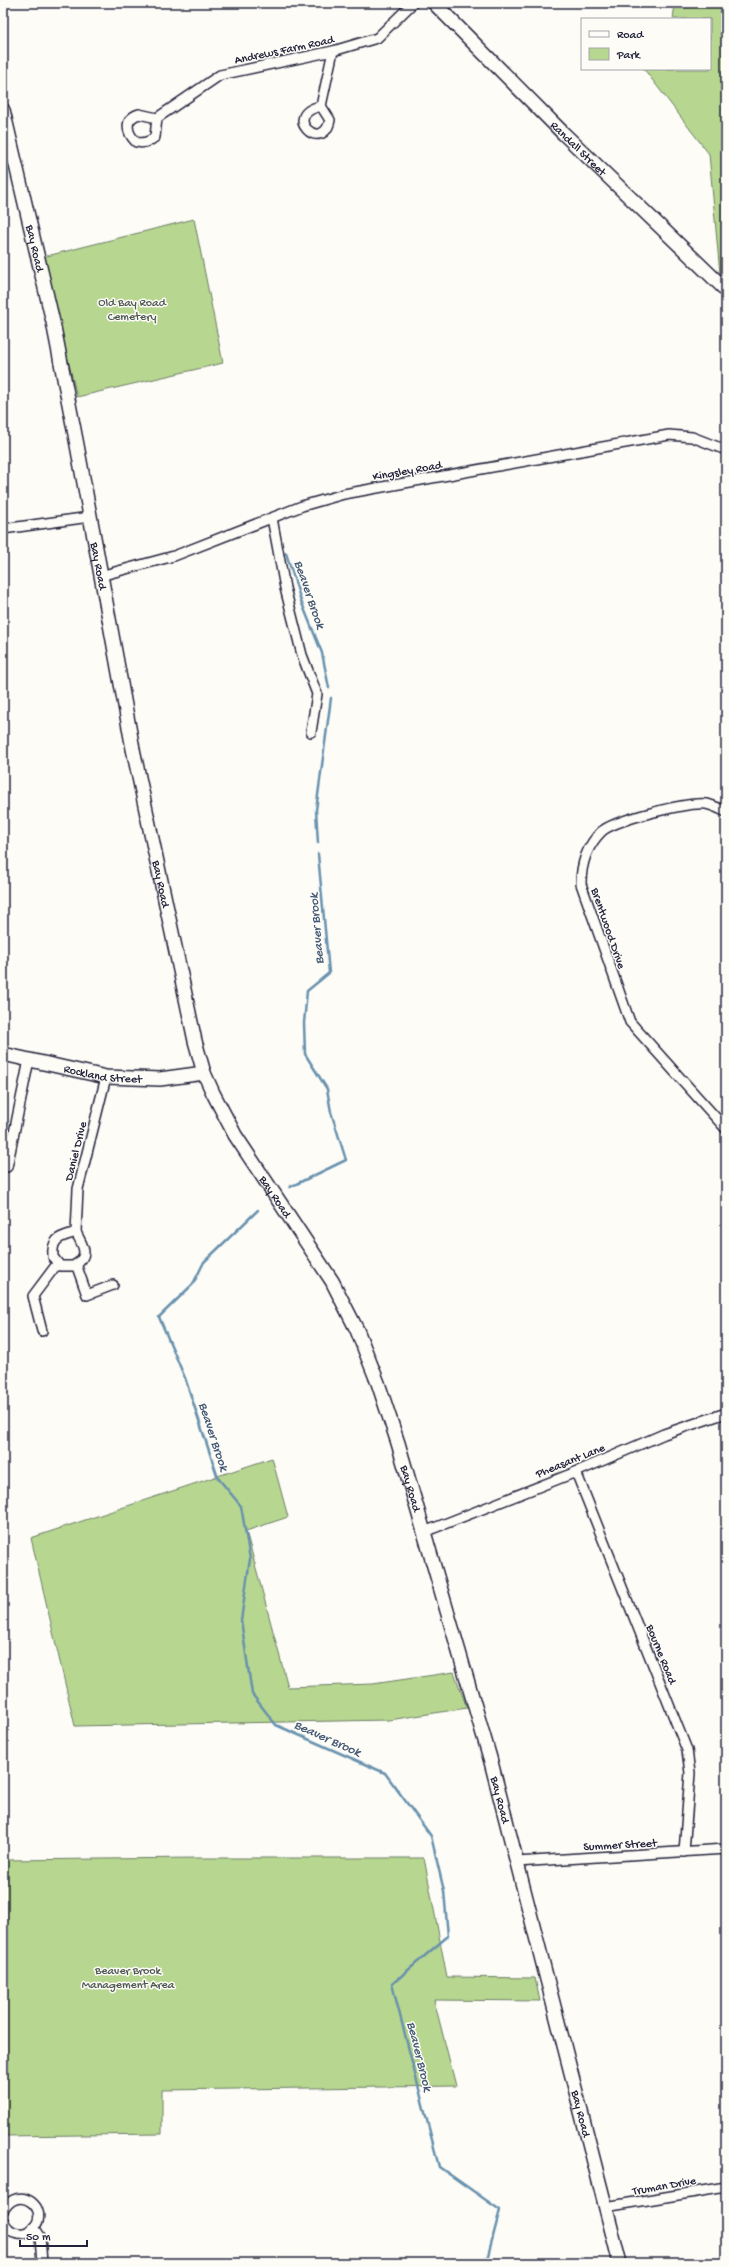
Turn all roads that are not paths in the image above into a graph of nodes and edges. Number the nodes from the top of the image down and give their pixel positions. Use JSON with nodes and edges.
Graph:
{"nodes":[{"id":1,"x":413,"y":3,"type":"edge"},
{"id":2,"x":434,"y":3,"type":"edge"},
{"id":3,"x":333,"y":51,"type":"junction"},
{"id":4,"x":322,"y":106,"type":"dead end"},
{"id":5,"x":3,"y":110,"type":"edge"},
{"id":6,"x":157,"y":118,"type":"dead end"},
{"id":7,"x":726,"y":290,"type":"edge"},
{"id":8,"x":726,"y":450,"type":"edge"},
{"id":9,"x":90,"y":517,"type":"junction"},
{"id":10,"x":272,"y":518,"type":"junction"},
{"id":11,"x":3,"y":529,"type":"edge"},
{"id":12,"x":100,"y":576,"type":"junction"},
{"id":13,"x":311,"y":732,"type":"dead end"},
{"id":14,"x":726,"y":812,"type":"edge"},
{"id":15,"x":3,"y":1054,"type":"edge"},
{"id":16,"x":29,"y":1060,"type":"junction"},
{"id":17,"x":204,"y":1073,"type":"junction"},
{"id":18,"x":106,"y":1077,"type":"junction"},
{"id":19,"x":726,"y":1129,"type":"edge"},
{"id":20,"x":7,"y":1167,"type":"dead end"},
{"id":21,"x":76,"y":1232,"type":"junction"},
{"id":22,"x":57,"y":1264,"type":"junction"},
{"id":23,"x":76,"y":1264,"type":"junction"},
{"id":24,"x":113,"y":1285,"type":"dead end"},
{"id":25,"x":42,"y":1331,"type":"dead end"},
{"id":26,"x":726,"y":1413,"type":"edge"},
{"id":27,"x":576,"y":1472,"type":"junction"},
{"id":28,"x":424,"y":1532,"type":"junction"},
{"id":29,"x":726,"y":1849,"type":"edge"},
{"id":30,"x":684,"y":1852,"type":"junction"},
{"id":31,"x":516,"y":1862,"type":"junction"},
{"id":32,"x":726,"y":2187,"type":"edge"},
{"id":33,"x":605,"y":2207,"type":"junction"},
{"id":34,"x":3,"y":2211,"type":"edge"},
{"id":35,"x":3,"y":2220,"type":"edge"},
{"id":36,"x":34,"y":2227,"type":"junction"},
{"id":37,"x":42,"y":2263,"type":"edge"},
{"id":38,"x":620,"y":2263,"type":"edge"}],
"edges":[{"from":1,"to":3,"type":"street","name":"Andrews Farm Road"},
{"from":2,"to":7,"type":"main road","name":"Randall Street"},
{"from":3,"to":4,"type":"street"},
{"from":3,"to":6,"type":"street","name":"Andrews Farm Road"},
{"from":5,"to":9,"type":"main road","name":"Bay Road"},
{"from":8,"to":10,"type":"street","name":"Kingsley Road"},
{"from":9,"to":11,"type":"street"},
{"from":9,"to":12,"type":"main road","name":"Bay Road"},
{"from":10,"to":12,"type":"street","name":"Kingsley Road"},
{"from":10,"to":13,"type":"street"},
{"from":12,"to":17,"type":"main road","name":"Bay Road"},
{"from":14,"to":19,"type":"street","name":"Brentwood Drive"},
{"from":15,"to":16,"type":"main road","name":"Rockland Street"},
{"from":16,"to":18,"type":"main road","name":"Rockland Street"},
{"from":16,"to":20,"type":"street"},
{"from":17,"to":18,"type":"main road","name":"Rockland Street"},
{"from":17,"to":28,"type":"main road","name":"Bay Road"},
{"from":18,"to":21,"type":"street","name":"Daniel Drive"},
{"from":21,"to":22,"type":"street"},
{"from":21,"to":23,"type":"street","name":"Daniel Drive"},
{"from":22,"to":23,"type":"street"},
{"from":22,"to":25,"type":"street"},
{"from":23,"to":24,"type":"street"},
{"from":26,"to":27,"type":"street","name":"Pheasant Lane"},
{"from":27,"to":28,"type":"street","name":"Pheasant Lane"},
{"from":27,"to":30,"type":"street","name":"Bourne Road"},
{"from":28,"to":31,"type":"main road","name":"Bay Road"},
{"from":29,"to":30,"type":"street","name":"Summer Street"},
{"from":30,"to":31,"type":"street","name":"Summer Street"},
{"from":31,"to":33,"type":"main road","name":"Bay Road"},
{"from":32,"to":33,"type":"street","name":"Truman Drive"},
{"from":33,"to":38,"type":"main road","name":"Bay Road"},
{"from":34,"to":36,"type":"street"},
{"from":35,"to":36,"type":"street"},
{"from":36,"to":37,"type":"street"}]}
